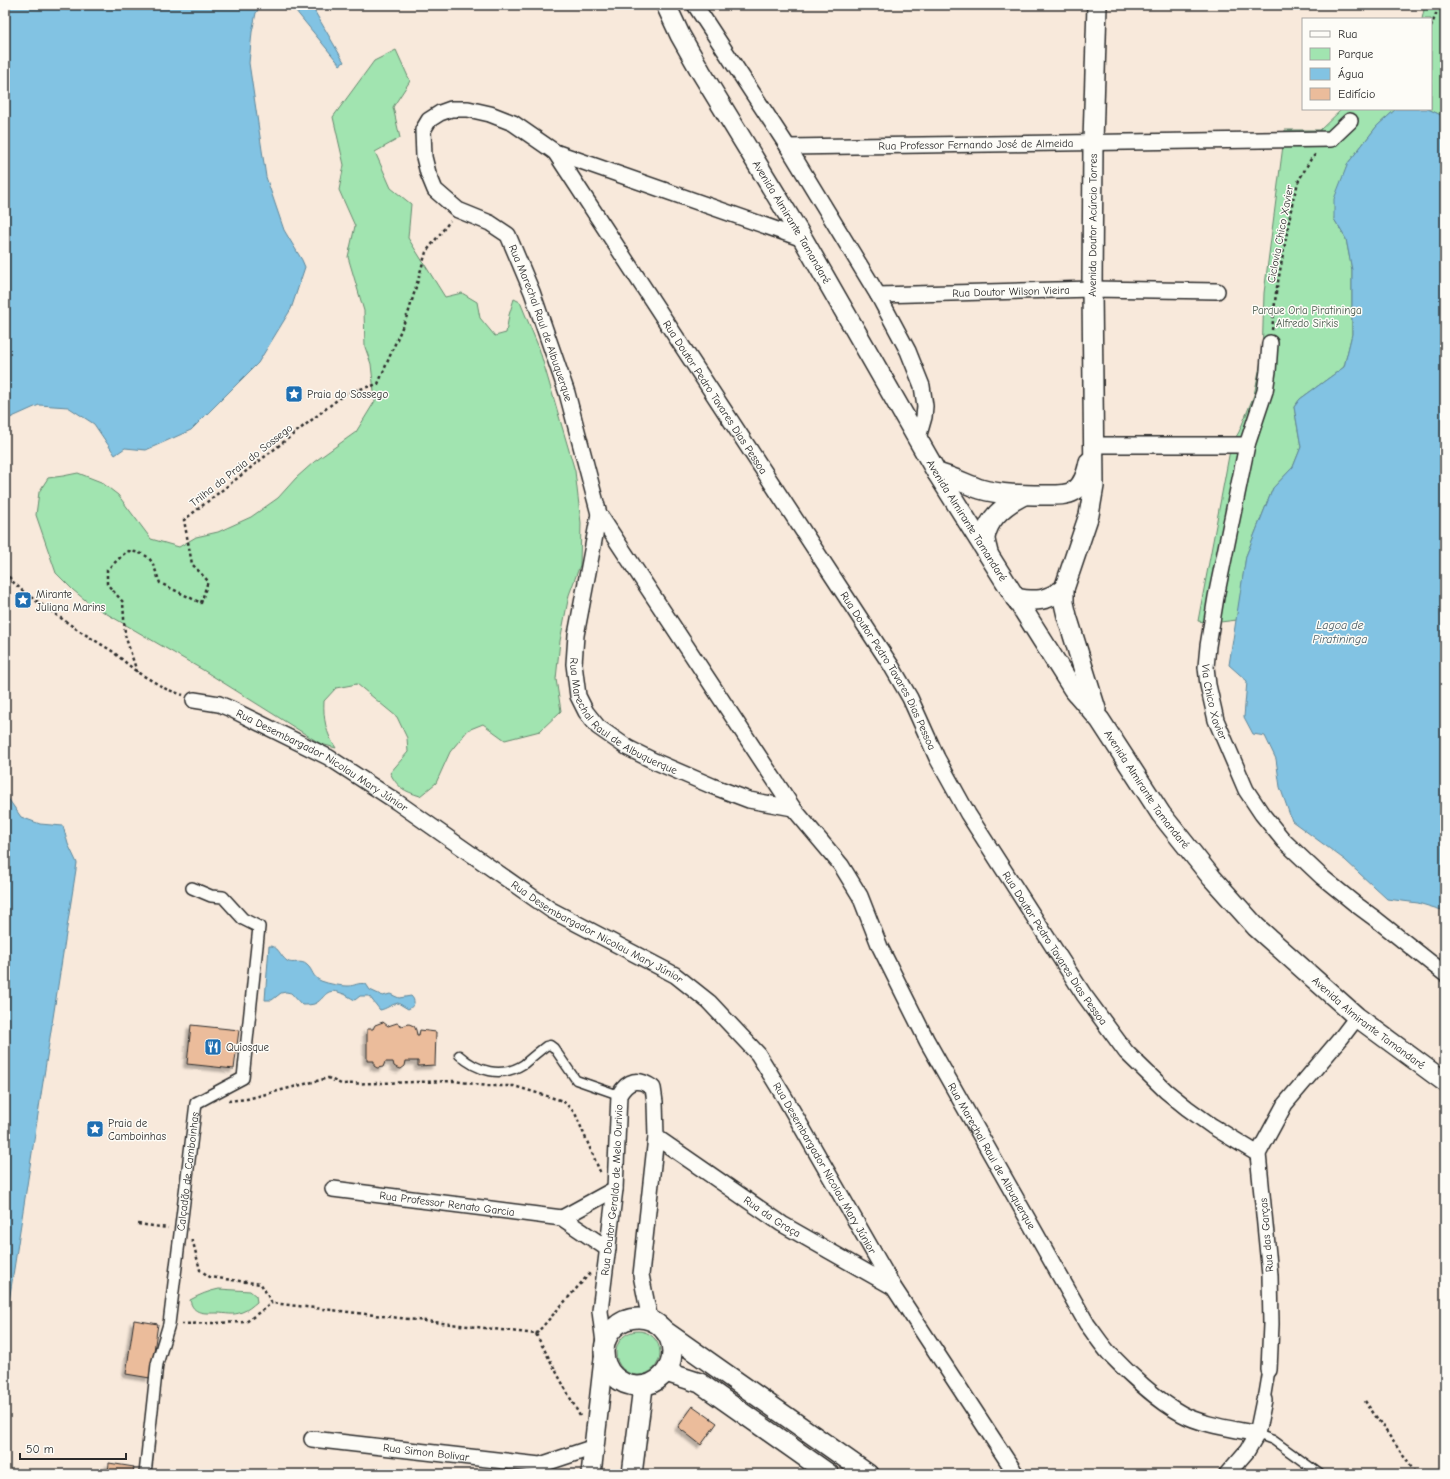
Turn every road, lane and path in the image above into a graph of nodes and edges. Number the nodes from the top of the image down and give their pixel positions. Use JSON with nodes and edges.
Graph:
{"nodes":[{"id":1,"x":666,"y":5,"type":"edge"},
{"id":2,"x":694,"y":5,"type":"edge"},
{"id":3,"x":1097,"y":5,"type":"edge"},
{"id":4,"x":1437,"y":5,"type":"edge"},
{"id":5,"x":1432,"y":24,"type":"edge"},
{"id":6,"x":1350,"y":121,"type":"dead end"},
{"id":7,"x":1331,"y":139,"type":"junction"},
{"id":8,"x":1093,"y":142,"type":"junction"},
{"id":9,"x":788,"y":147,"type":"junction"},
{"id":10,"x":555,"y":152,"type":"junction"},
{"id":11,"x":458,"y":210,"type":"junction"},
{"id":12,"x":803,"y":239,"type":"junction"},
{"id":13,"x":1092,"y":289,"type":"junction"},
{"id":14,"x":1216,"y":291,"type":"dead end"},
{"id":15,"x":878,"y":295,"type":"junction"},
{"id":16,"x":1270,"y":343,"type":"joint"},
{"id":17,"x":918,"y":438,"type":"junction"},
{"id":18,"x":1093,"y":445,"type":"junction"},
{"id":19,"x":1247,"y":445,"type":"junction"},
{"id":20,"x":937,"y":472,"type":"junction"},
{"id":21,"x":1024,"y":495,"type":"junction"},
{"id":22,"x":1054,"y":495,"type":"junction"},
{"id":23,"x":599,"y":514,"type":"junction"},
{"id":24,"x":1082,"y":538,"type":"junction"},
{"id":25,"x":988,"y":553,"type":"junction"},
{"id":26,"x":5,"y":572,"type":"edge"},
{"id":27,"x":1064,"y":589,"type":"junction"},
{"id":28,"x":1015,"y":598,"type":"junction"},
{"id":29,"x":137,"y":672,"type":"junction"},
{"id":30,"x":194,"y":700,"type":"joint"},
{"id":31,"x":1100,"y":720,"type":"junction"},
{"id":32,"x":793,"y":808,"type":"junction"},
{"id":33,"x":192,"y":888,"type":"dead end"},
{"id":34,"x":1445,"y":974,"type":"edge"},
{"id":35,"x":1357,"y":1017,"type":"junction"},
{"id":36,"x":459,"y":1055,"type":"dead end"},
{"id":37,"x":1443,"y":1077,"type":"edge"},
{"id":38,"x":619,"y":1095,"type":"junction"},
{"id":39,"x":225,"y":1101,"type":"dead end"},
{"id":40,"x":656,"y":1137,"type":"junction"},
{"id":41,"x":1258,"y":1154,"type":"junction"},
{"id":42,"x":332,"y":1189,"type":"dead end"},
{"id":43,"x":612,"y":1191,"type":"junction"},
{"id":44,"x":562,"y":1218,"type":"junction"},
{"id":45,"x":138,"y":1224,"type":"dead end"},
{"id":46,"x":181,"y":1230,"type":"junction"},
{"id":47,"x":608,"y":1251,"type":"junction"},
{"id":48,"x":894,"y":1288,"type":"junction"},
{"id":49,"x":272,"y":1303,"type":"junction"},
{"id":50,"x":650,"y":1320,"type":"junction"},
{"id":51,"x":169,"y":1324,"type":"junction"},
{"id":52,"x":665,"y":1331,"type":"junction"},
{"id":53,"x":536,"y":1334,"type":"junction"},
{"id":54,"x":604,"y":1351,"type":"junction"},
{"id":55,"x":1269,"y":1370,"type":"joint"},
{"id":56,"x":666,"y":1372,"type":"junction"},
{"id":57,"x":643,"y":1387,"type":"junction"},
{"id":58,"x":1264,"y":1400,"type":"joint"},
{"id":59,"x":1365,"y":1401,"type":"dead end"},
{"id":60,"x":1256,"y":1434,"type":"junction"},
{"id":61,"x":312,"y":1439,"type":"dead end"},
{"id":62,"x":595,"y":1445,"type":"junction"},
{"id":63,"x":540,"y":1465,"type":"junction"},
{"id":64,"x":818,"y":1471,"type":"edge"},
{"id":65,"x":145,"y":1474,"type":"edge"},
{"id":66,"x":553,"y":1474,"type":"edge"},
{"id":67,"x":592,"y":1474,"type":"edge"},
{"id":68,"x":632,"y":1474,"type":"edge"},
{"id":69,"x":868,"y":1474,"type":"edge"},
{"id":70,"x":1016,"y":1474,"type":"edge"},
{"id":71,"x":1226,"y":1474,"type":"edge"},
{"id":72,"x":1320,"y":1474,"type":"edge"},
{"id":73,"x":1416,"y":1474,"type":"edge"}],
"edges":[{"from":1,"to":12,"type":"street","name":"Avenida Almirante Tamandaré"},
{"from":2,"to":9,"type":"street"},
{"from":3,"to":8,"type":"street","name":"Avenida Doutor Acúrcio Torres"},
{"from":4,"to":5,"type":"path"},
{"from":6,"to":7,"type":"street"},
{"from":7,"to":8,"type":"street","name":"Rua Professor Fernando José de Almeida"},
{"from":7,"to":16,"type":"path","name":"Ciclovia Chico Xavier"},
{"from":8,"to":9,"type":"street","name":"Rua Professor Fernando José de Almeida"},
{"from":8,"to":13,"type":"street","name":"Avenida Doutor Acúrcio Torres"},
{"from":9,"to":15,"type":"street"},
{"from":10,"to":11,"type":"street","name":"Rua Marechal Raul de Albuquerque"},
{"from":10,"to":12,"type":"street","name":"Rua Marechal Raul de Albuquerque"},
{"from":10,"to":41,"type":"street","name":"Rua Doutor Pedro Tavares Dias Pessoa"},
{"from":11,"to":23,"type":"street","name":"Rua Marechal Raul de Albuquerque"},
{"from":11,"to":29,"type":"path","name":"Trilha da Praia do Sossego"},
{"from":12,"to":17,"type":"street","name":"Avenida Almirante Tamandaré"},
{"from":13,"to":14,"type":"street","name":"Rua Doutor Wilson Vieira"},
{"from":13,"to":15,"type":"street","name":"Rua Doutor Wilson Vieira"},
{"from":13,"to":18,"type":"street","name":"Avenida Doutor Acúrcio Torres"},
{"from":15,"to":17,"type":"street"},
{"from":16,"to":19,"type":"street","name":"Via Chico Xavier"},
{"from":17,"to":20,"type":"street","name":"Avenida Almirante Tamandaré"},
{"from":18,"to":19,"type":"street"},
{"from":18,"to":22,"type":"street","name":"Avenida Doutor Acúrcio Torres"},
{"from":18,"to":24,"type":"street","name":"Avenida Doutor Acúrcio Torres"},
{"from":19,"to":34,"type":"street","name":"Via Chico Xavier"},
{"from":20,"to":21,"type":"street","name":"Avenida Doutor Acúrcio Torres"},
{"from":20,"to":25,"type":"street","name":"Avenida Almirante Tamandaré"},
{"from":21,"to":22,"type":"street","name":"Avenida Doutor Acúrcio Torres"},
{"from":21,"to":25,"type":"street"},
{"from":22,"to":24,"type":"street"},
{"from":23,"to":32,"type":"street","name":"Rua Marechal Raul de Albuquerque"},
{"from":23,"to":32,"type":"street","name":"Rua Marechal Raul de Albuquerque"},
{"from":24,"to":27,"type":"street","name":"Avenida Doutor Acúrcio Torres"},
{"from":25,"to":28,"type":"street","name":"Avenida Almirante Tamandaré"},
{"from":26,"to":29,"type":"path"},
{"from":27,"to":28,"type":"street"},
{"from":27,"to":31,"type":"street","name":"Avenida Doutor Acúrcio Torres"},
{"from":28,"to":31,"type":"street","name":"Avenida Almirante Tamandaré"},
{"from":29,"to":30,"type":"path"},
{"from":30,"to":48,"type":"street","name":"Rua Desembargador Nicolau Mary Júnior"},
{"from":31,"to":35,"type":"street","name":"Avenida Almirante Tamandaré"},
{"from":32,"to":60,"type":"street","name":"Rua Marechal Raul de Albuquerque"},
{"from":33,"to":46,"type":"street","name":"Calçadão de Camboinhas"},
{"from":35,"to":37,"type":"street","name":"Avenida Almirante Tamandaré"},
{"from":35,"to":41,"type":"street"},
{"from":36,"to":38,"type":"lane"},
{"from":38,"to":40,"type":"street","name":"Rua Doutor Geraldo de Melo Ourivio"},
{"from":38,"to":43,"type":"street","name":"Rua Doutor Geraldo de Melo Ourivio"},
{"from":39,"to":43,"type":"path"},
{"from":40,"to":48,"type":"street","name":"Rua da Graça"},
{"from":40,"to":50,"type":"street","name":"Rua Doutor Geraldo de Melo Ourivio"},
{"from":41,"to":55,"type":"street","name":"Rua das Garças"},
{"from":42,"to":44,"type":"street","name":"Rua Professor Renato Garcia"},
{"from":43,"to":44,"type":"street"},
{"from":43,"to":47,"type":"street","name":"Rua Doutor Geraldo de Melo Ourivio"},
{"from":44,"to":47,"type":"street","name":"Rua Professor Renato Garcia"},
{"from":45,"to":46,"type":"path"},
{"from":46,"to":49,"type":"path"},
{"from":46,"to":51,"type":"street","name":"Calçadão de Camboinhas"},
{"from":47,"to":53,"type":"path"},
{"from":47,"to":54,"type":"street","name":"Rua Doutor Geraldo de Melo Ourivio"},
{"from":48,"to":70,"type":"street","name":"Rua Desembargador Nicolau Mary Júnior"},
{"from":49,"to":51,"type":"path"},
{"from":49,"to":53,"type":"path"},
{"from":50,"to":52,"type":"street"},
{"from":50,"to":54,"type":"street"},
{"from":51,"to":65,"type":"street","name":"Calçadão de Camboinhas"},
{"from":52,"to":56,"type":"street"},
{"from":52,"to":69,"type":"street"},
{"from":53,"to":62,"type":"path"},
{"from":54,"to":57,"type":"street"},
{"from":54,"to":62,"type":"street","name":"Rua Doutor Geraldo de Melo Ourivio"},
{"from":55,"to":58,"type":"street","name":"Rua das Garças"},
{"from":56,"to":57,"type":"street"},
{"from":56,"to":64,"type":"street"},
{"from":57,"to":68,"type":"street"},
{"from":58,"to":60,"type":"street","name":"Rua das Garças"},
{"from":59,"to":73,"type":"path"},
{"from":60,"to":71,"type":"street","name":"Rua das Garças"},
{"from":60,"to":72,"type":"lane"},
{"from":61,"to":63,"type":"street","name":"Rua Simon Bolivar"},
{"from":62,"to":63,"type":"street","name":"Rua Simon Bolivar"},
{"from":62,"to":67,"type":"street","name":"Rua Doutor Geraldo de Melo Ourivio"},
{"from":63,"to":66,"type":"street","name":"Rua Simon Bolivar"}]}
